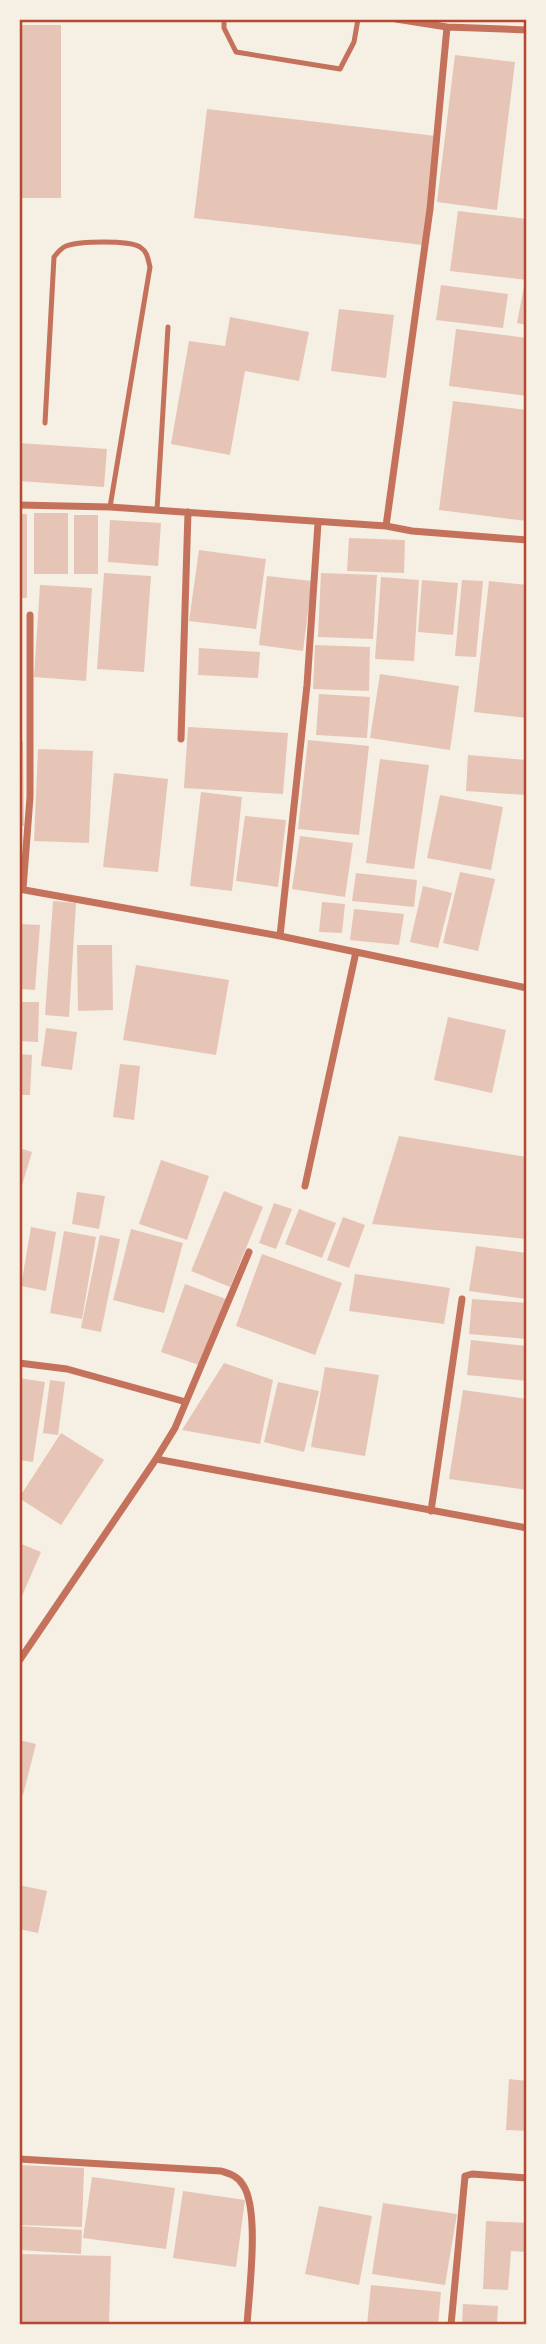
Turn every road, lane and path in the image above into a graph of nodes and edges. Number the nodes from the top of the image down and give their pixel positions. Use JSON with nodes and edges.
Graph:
{"nodes":[{"id":1,"x":224,"y":19,"type":"edge"},
{"id":2,"x":358,"y":19,"type":"edge"},
{"id":3,"x":396,"y":19,"type":"edge"},
{"id":4,"x":447,"y":27,"type":"junction"},
{"id":5,"x":527,"y":30,"type":"edge"},
{"id":6,"x":168,"y":327,"type":"dead end"},
{"id":7,"x":45,"y":423,"type":"dead end"},
{"id":8,"x":19,"y":505,"type":"edge"},
{"id":9,"x":110,"y":507,"type":"junction"},
{"id":10,"x":157,"y":510,"type":"junction"},
{"id":11,"x":188,"y":512,"type":"junction"},
{"id":12,"x":318,"y":523,"type":"junction"},
{"id":13,"x":386,"y":526,"type":"junction"},
{"id":14,"x":527,"y":540,"type":"edge"},
{"id":15,"x":30,"y":615,"type":"dead end"},
{"id":16,"x":181,"y":739,"type":"dead end"},
{"id":17,"x":21,"y":889,"type":"edge"},
{"id":18,"x":279,"y":936,"type":"junction"},
{"id":19,"x":356,"y":952,"type":"junction"},
{"id":20,"x":527,"y":988,"type":"edge"},
{"id":21,"x":306,"y":1186,"type":"dead end"},
{"id":22,"x":249,"y":1252,"type":"dead end"},
{"id":23,"x":462,"y":1299,"type":"dead end"},
{"id":24,"x":19,"y":1363,"type":"edge"},
{"id":25,"x":186,"y":1402,"type":"junction"},
{"id":26,"x":156,"y":1459,"type":"junction"},
{"id":27,"x":431,"y":1511,"type":"junction"},
{"id":28,"x":527,"y":1528,"type":"edge"},
{"id":29,"x":19,"y":1661,"type":"edge"},
{"id":30,"x":19,"y":2160,"type":"edge"},
{"id":31,"x":527,"y":2178,"type":"edge"},
{"id":32,"x":247,"y":2325,"type":"edge"},
{"id":33,"x":451,"y":2325,"type":"edge"}],
"edges":[{"from":1,"to":2,"type":"lane"},
{"from":3,"to":4,"type":"street"},
{"from":4,"to":5,"type":"street"},
{"from":4,"to":13,"type":"street"},
{"from":6,"to":10,"type":"lane"},
{"from":7,"to":9,"type":"lane"},
{"from":8,"to":9,"type":"street"},
{"from":9,"to":10,"type":"street"},
{"from":10,"to":11,"type":"street"},
{"from":11,"to":12,"type":"street"},
{"from":11,"to":16,"type":"street"},
{"from":12,"to":13,"type":"street"},
{"from":12,"to":18,"type":"street"},
{"from":13,"to":14,"type":"street"},
{"from":15,"to":17,"type":"street"},
{"from":17,"to":18,"type":"street"},
{"from":18,"to":19,"type":"street"},
{"from":19,"to":20,"type":"street"},
{"from":19,"to":21,"type":"street"},
{"from":22,"to":25,"type":"street"},
{"from":23,"to":27,"type":"street"},
{"from":24,"to":25,"type":"street"},
{"from":25,"to":26,"type":"street"},
{"from":26,"to":27,"type":"street"},
{"from":26,"to":29,"type":"street"},
{"from":27,"to":28,"type":"street"},
{"from":30,"to":32,"type":"street"},
{"from":31,"to":33,"type":"street"}]}
